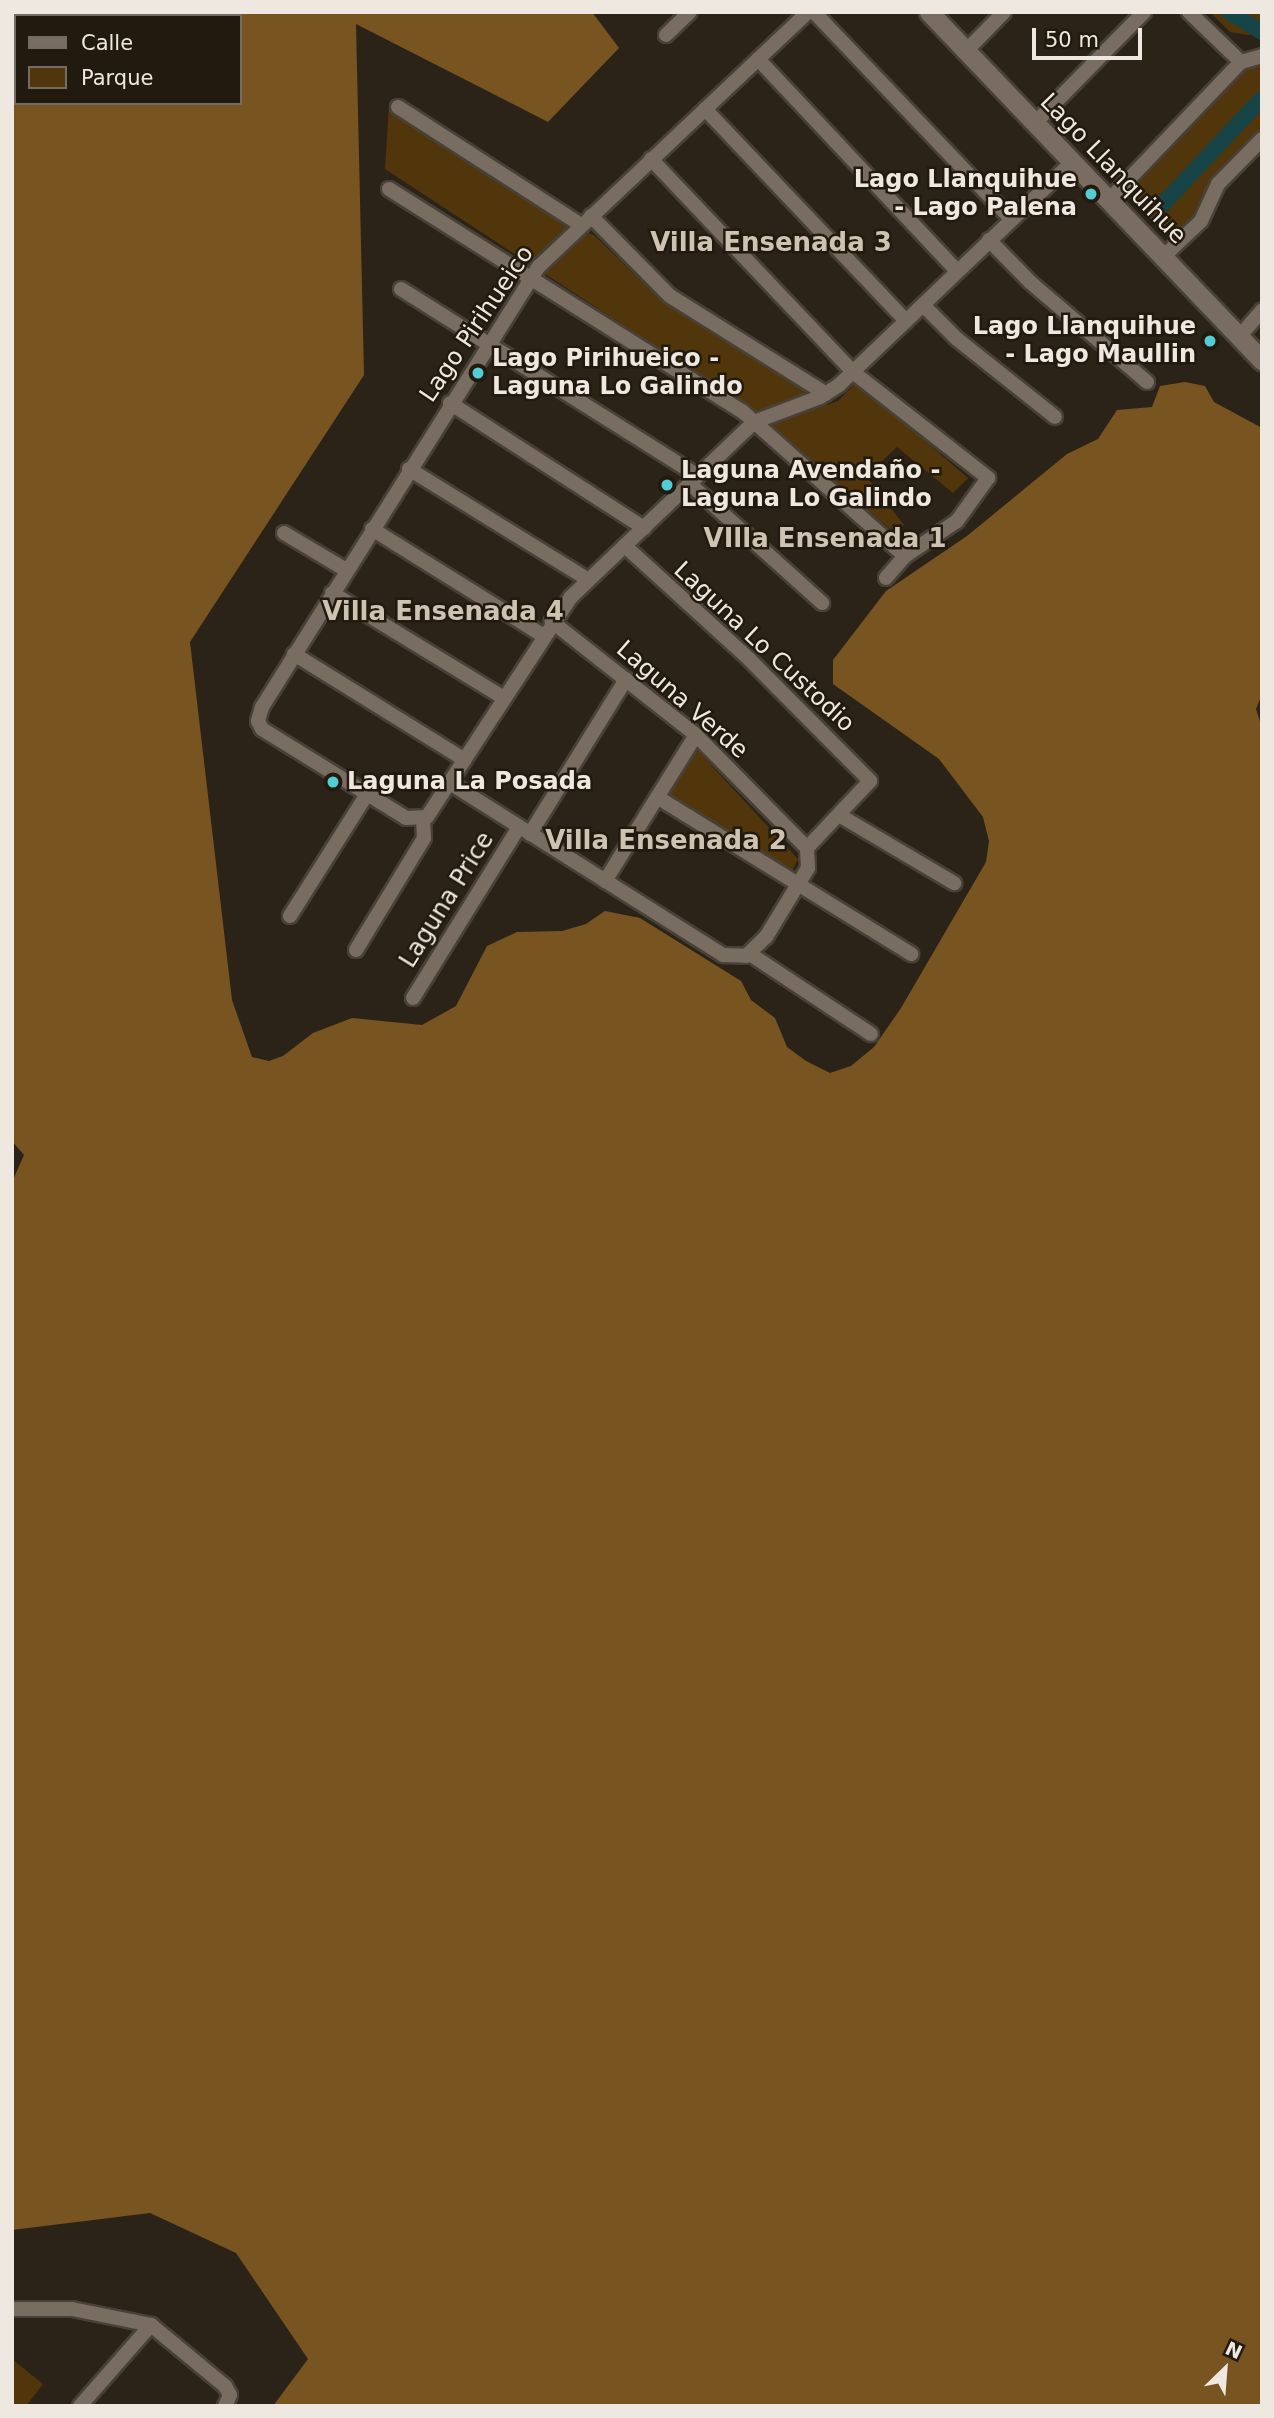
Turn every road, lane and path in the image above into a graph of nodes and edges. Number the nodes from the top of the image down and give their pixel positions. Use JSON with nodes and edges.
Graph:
{"nodes":[{"id":1,"x":690,"y":12,"type":"edge"},
{"id":2,"x":808,"y":12,"type":"edge"},
{"id":3,"x":814,"y":12,"type":"edge"},
{"id":4,"x":929,"y":12,"type":"edge"},
{"id":5,"x":1004,"y":12,"type":"edge"},
{"id":6,"x":1144,"y":12,"type":"edge"},
{"id":7,"x":1189,"y":12,"type":"edge"},
{"id":8,"x":666,"y":35,"type":"dead end"},
{"id":9,"x":966,"y":51,"type":"junction"},
{"id":10,"x":1262,"y":56,"type":"edge"},
{"id":11,"x":758,"y":59,"type":"junction"},
{"id":12,"x":1241,"y":62,"type":"junction"},
{"id":13,"x":398,"y":107,"type":"dead end"},
{"id":14,"x":705,"y":109,"type":"junction"},
{"id":15,"x":1035,"y":123,"type":"junction"},
{"id":16,"x":1262,"y":139,"type":"edge"},
{"id":17,"x":651,"y":159,"type":"junction"},
{"id":18,"x":1073,"y":161,"type":"junction"},
{"id":19,"x":389,"y":189,"type":"dead end"},
{"id":20,"x":1109,"y":200,"type":"junction"},
{"id":21,"x":1010,"y":219,"type":"junction"},
{"id":22,"x":586,"y":220,"type":"junction"},
{"id":23,"x":989,"y":240,"type":"junction"},
{"id":24,"x":1163,"y":257,"type":"junction"},
{"id":25,"x":957,"y":271,"type":"junction"},
{"id":26,"x":531,"y":276,"type":"junction"},
{"id":27,"x":401,"y":289,"type":"dead end"},
{"id":28,"x":923,"y":305,"type":"junction"},
{"id":29,"x":1262,"y":311,"type":"edge"},
{"id":30,"x":906,"y":321,"type":"junction"},
{"id":31,"x":1239,"y":337,"type":"junction"},
{"id":32,"x":488,"y":343,"type":"junction"},
{"id":33,"x":1262,"y":360,"type":"edge"},
{"id":34,"x":853,"y":372,"type":"junction"},
{"id":35,"x":1147,"y":382,"type":"dead end"},
{"id":36,"x":826,"y":394,"type":"junction"},
{"id":37,"x":450,"y":403,"type":"junction"},
{"id":38,"x":1055,"y":417,"type":"dead end"},
{"id":39,"x":754,"y":422,"type":"junction"},
{"id":40,"x":410,"y":469,"type":"junction"},
{"id":41,"x":694,"y":480,"type":"junction"},
{"id":42,"x":644,"y":528,"type":"junction"},
{"id":43,"x":372,"y":529,"type":"junction"},
{"id":44,"x":284,"y":533,"type":"dead end"},
{"id":45,"x":625,"y":546,"type":"junction"},
{"id":46,"x":905,"y":556,"type":"junction"},
{"id":47,"x":346,"y":570,"type":"junction"},
{"id":48,"x":886,"y":578,"type":"dead end"},
{"id":49,"x":589,"y":580,"type":"junction"},
{"id":50,"x":332,"y":593,"type":"junction"},
{"id":51,"x":822,"y":603,"type":"dead end"},
{"id":52,"x":551,"y":621,"type":"junction"},
{"id":53,"x":542,"y":635,"type":"junction"},
{"id":54,"x":294,"y":654,"type":"junction"},
{"id":55,"x":626,"y":679,"type":"junction"},
{"id":56,"x":504,"y":698,"type":"junction"},
{"id":57,"x":696,"y":735,"type":"junction"},
{"id":58,"x":465,"y":760,"type":"junction"},
{"id":59,"x":450,"y":783,"type":"junction"},
{"id":60,"x":367,"y":794,"type":"junction"},
{"id":61,"x":657,"y":797,"type":"junction"},
{"id":62,"x":839,"y":815,"type":"junction"},
{"id":63,"x":423,"y":819,"type":"junction"},
{"id":64,"x":525,"y":830,"type":"junction"},
{"id":65,"x":807,"y":848,"type":"junction"},
{"id":66,"x":605,"y":881,"type":"junction"},
{"id":67,"x":954,"y":883,"type":"dead end"},
{"id":68,"x":798,"y":884,"type":"junction"},
{"id":69,"x":290,"y":916,"type":"dead end"},
{"id":70,"x":356,"y":950,"type":"dead end"},
{"id":71,"x":750,"y":954,"type":"junction"},
{"id":72,"x":911,"y":954,"type":"dead end"},
{"id":73,"x":413,"y":998,"type":"dead end"},
{"id":74,"x":871,"y":1034,"type":"dead end"},
{"id":75,"x":12,"y":2309,"type":"edge"},
{"id":76,"x":150,"y":2325,"type":"junction"},
{"id":77,"x":80,"y":2406,"type":"edge"},
{"id":78,"x":225,"y":2406,"type":"edge"}],
"edges":[{"from":1,"to":8,"type":"street"},
{"from":2,"to":11,"type":"street","name":"Lago Pirihueico"},
{"from":3,"to":21,"type":"street"},
{"from":4,"to":9,"type":"street","name":"Lago Llanquihue"},
{"from":5,"to":9,"type":"street"},
{"from":6,"to":15,"type":"street"},
{"from":7,"to":12,"type":"street"},
{"from":9,"to":15,"type":"street","name":"Lago Llanquihue"},
{"from":10,"to":12,"type":"street"},
{"from":11,"to":14,"type":"street","name":"Lago Pirihueico"},
{"from":11,"to":25,"type":"street"},
{"from":12,"to":20,"type":"street"},
{"from":13,"to":22,"type":"street"},
{"from":14,"to":17,"type":"street","name":"Lago Pirihueico"},
{"from":14,"to":30,"type":"street"},
{"from":15,"to":18,"type":"street","name":"Lago Llanquihue"},
{"from":16,"to":24,"type":"street"},
{"from":17,"to":22,"type":"street","name":"Lago Pirihueico"},
{"from":17,"to":34,"type":"street"},
{"from":18,"to":20,"type":"street","name":"Lago Llanquihue"},
{"from":18,"to":21,"type":"street"},
{"from":19,"to":26,"type":"street"},
{"from":20,"to":24,"type":"street","name":"Lago Llanquihue"},
{"from":21,"to":23,"type":"street"},
{"from":22,"to":26,"type":"street","name":"Lago Pirihueico"},
{"from":22,"to":36,"type":"street"},
{"from":23,"to":25,"type":"street"},
{"from":23,"to":35,"type":"street"},
{"from":24,"to":31,"type":"street","name":"Lago Llanquihue"},
{"from":25,"to":28,"type":"street"},
{"from":26,"to":32,"type":"street","name":"Lago Pirihueico"},
{"from":26,"to":39,"type":"street"},
{"from":27,"to":32,"type":"street"},
{"from":28,"to":30,"type":"street"},
{"from":28,"to":38,"type":"street"},
{"from":29,"to":31,"type":"street"},
{"from":30,"to":34,"type":"street"},
{"from":31,"to":33,"type":"street","name":"Lago Llanquihue"},
{"from":32,"to":37,"type":"street","name":"Lago Pirihueico"},
{"from":32,"to":41,"type":"street"},
{"from":34,"to":36,"type":"street"},
{"from":34,"to":46,"type":"street"},
{"from":36,"to":39,"type":"street"},
{"from":37,"to":40,"type":"street","name":"Lago Pirihueico"},
{"from":37,"to":42,"type":"street"},
{"from":39,"to":41,"type":"street"},
{"from":39,"to":46,"type":"street"},
{"from":40,"to":43,"type":"street","name":"Lago Pirihueico"},
{"from":40,"to":49,"type":"street"},
{"from":41,"to":42,"type":"street"},
{"from":41,"to":51,"type":"street"},
{"from":42,"to":45,"type":"street"},
{"from":43,"to":47,"type":"street","name":"Lago Pirihueico"},
{"from":43,"to":53,"type":"street"},
{"from":44,"to":47,"type":"street"},
{"from":45,"to":49,"type":"street"},
{"from":45,"to":62,"type":"street","name":"Laguna Lo Custodio"},
{"from":46,"to":48,"type":"street"},
{"from":47,"to":50,"type":"street","name":"Lago Pirihueico"},
{"from":49,"to":52,"type":"street"},
{"from":50,"to":54,"type":"street","name":"Lago Pirihueico"},
{"from":50,"to":56,"type":"street"},
{"from":52,"to":53,"type":"street"},
{"from":52,"to":55,"type":"street","name":"Laguna Verde"},
{"from":53,"to":56,"type":"street"},
{"from":54,"to":58,"type":"street"},
{"from":54,"to":60,"type":"street","name":"Lago Pirihueico"},
{"from":55,"to":57,"type":"street","name":"Laguna Verde"},
{"from":55,"to":64,"type":"street","name":"Laguna Price"},
{"from":56,"to":58,"type":"street"},
{"from":57,"to":61,"type":"street"},
{"from":57,"to":65,"type":"street","name":"Laguna Verde"},
{"from":58,"to":59,"type":"street"},
{"from":59,"to":63,"type":"street"},
{"from":59,"to":64,"type":"street"},
{"from":60,"to":63,"type":"street"},
{"from":60,"to":69,"type":"street"},
{"from":61,"to":66,"type":"street"},
{"from":61,"to":68,"type":"street"},
{"from":62,"to":65,"type":"street"},
{"from":62,"to":67,"type":"street"},
{"from":63,"to":70,"type":"street"},
{"from":64,"to":66,"type":"street"},
{"from":64,"to":73,"type":"street","name":"Laguna Price"},
{"from":65,"to":68,"type":"street"},
{"from":66,"to":71,"type":"street"},
{"from":68,"to":71,"type":"street"},
{"from":68,"to":72,"type":"street"},
{"from":71,"to":74,"type":"street"},
{"from":75,"to":76,"type":"street"},
{"from":76,"to":77,"type":"street"},
{"from":76,"to":78,"type":"street"}]}
